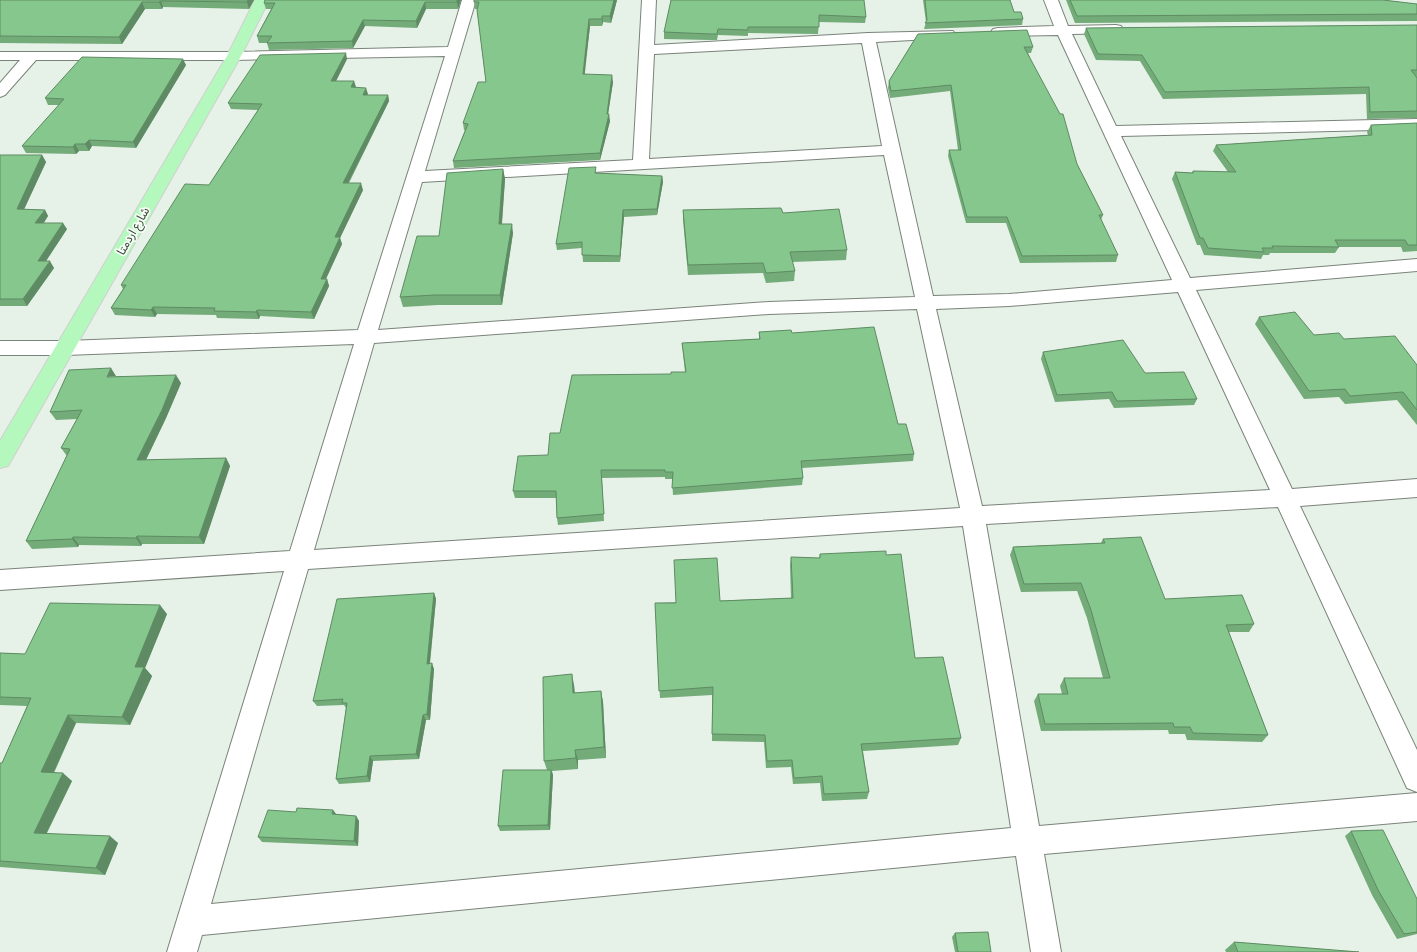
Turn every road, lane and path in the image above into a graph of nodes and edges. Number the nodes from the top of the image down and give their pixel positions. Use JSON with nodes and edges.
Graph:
{"nodes":[{"id":1,"x":262,"y":0,"type":"edge"},
{"id":2,"x":469,"y":0,"type":"edge"},
{"id":3,"x":649,"y":0,"type":"edge"},
{"id":4,"x":1051,"y":0,"type":"edge"},
{"id":5,"x":1133,"y":28,"type":"edge"},
{"id":6,"x":1062,"y":29,"type":"junction"},
{"id":7,"x":985,"y":32,"type":"edge"},
{"id":8,"x":961,"y":33,"type":"edge"},
{"id":9,"x":868,"y":37,"type":"junction"},
{"id":10,"x":647,"y":50,"type":"junction"},
{"id":11,"x":454,"y":51,"type":"junction"},
{"id":12,"x":0,"y":56,"type":"edge"},
{"id":13,"x":33,"y":56,"type":"junction"},
{"id":14,"x":234,"y":56,"type":"junction"},
{"id":15,"x":0,"y":92,"type":"edge"},
{"id":16,"x":1417,"y":124,"type":"edge"},
{"id":17,"x":1111,"y":131,"type":"junction"},
{"id":18,"x":891,"y":150,"type":"junction"},
{"id":19,"x":641,"y":165,"type":"junction"},
{"id":20,"x":416,"y":177,"type":"junction"},
{"id":21,"x":1417,"y":265,"type":"edge"},
{"id":22,"x":1183,"y":286,"type":"junction"},
{"id":23,"x":926,"y":303,"type":"junction"},
{"id":24,"x":366,"y":337,"type":"junction"},
{"id":25,"x":0,"y":348,"type":"edge"},
{"id":26,"x":66,"y":348,"type":"junction"},
{"id":27,"x":0,"y":460,"type":"edge"},
{"id":28,"x":1417,"y":488,"type":"edge"},
{"id":29,"x":1285,"y":498,"type":"junction"},
{"id":30,"x":973,"y":516,"type":"junction"},
{"id":31,"x":299,"y":561,"type":"junction"},
{"id":32,"x":0,"y":580,"type":"edge"},
{"id":33,"x":1417,"y":780,"type":"edge"},
{"id":34,"x":1417,"y":807,"type":"edge"},
{"id":35,"x":1027,"y":840,"type":"junction"},
{"id":36,"x":191,"y":921,"type":"junction"},
{"id":37,"x":182,"y":952,"type":"edge"},
{"id":38,"x":1046,"y":952,"type":"edge"}],
"edges":[{"from":1,"to":14,"type":"main road","name":"شارع اردمتا"},
{"from":2,"to":11,"type":"street"},
{"from":3,"to":10,"type":"street"},
{"from":4,"to":6,"type":"street"},
{"from":5,"to":6,"type":"street"},
{"from":6,"to":7,"type":"street"},
{"from":6,"to":17,"type":"street"},
{"from":8,"to":9,"type":"street"},
{"from":9,"to":10,"type":"street"},
{"from":9,"to":18,"type":"street"},
{"from":10,"to":19,"type":"street"},
{"from":11,"to":14,"type":"street"},
{"from":11,"to":20,"type":"street"},
{"from":12,"to":13,"type":"street"},
{"from":13,"to":14,"type":"street"},
{"from":13,"to":15,"type":"street"},
{"from":14,"to":26,"type":"main road","name":"شارع اردمتا"},
{"from":16,"to":17,"type":"street"},
{"from":17,"to":22,"type":"street"},
{"from":18,"to":19,"type":"street"},
{"from":18,"to":23,"type":"street"},
{"from":19,"to":20,"type":"street"},
{"from":20,"to":24,"type":"street"},
{"from":21,"to":22,"type":"street"},
{"from":22,"to":23,"type":"street"},
{"from":22,"to":29,"type":"street"},
{"from":23,"to":24,"type":"street"},
{"from":23,"to":30,"type":"street"},
{"from":24,"to":26,"type":"street"},
{"from":24,"to":31,"type":"street"},
{"from":25,"to":26,"type":"street"},
{"from":26,"to":27,"type":"main road","name":"شارع اردمتا"},
{"from":28,"to":29,"type":"street"},
{"from":29,"to":30,"type":"street"},
{"from":29,"to":33,"type":"street"},
{"from":30,"to":31,"type":"street"},
{"from":30,"to":35,"type":"street"},
{"from":31,"to":32,"type":"street"},
{"from":31,"to":36,"type":"street"},
{"from":34,"to":35,"type":"street"},
{"from":35,"to":36,"type":"street"},
{"from":35,"to":38,"type":"street"},
{"from":36,"to":37,"type":"street"}]}
